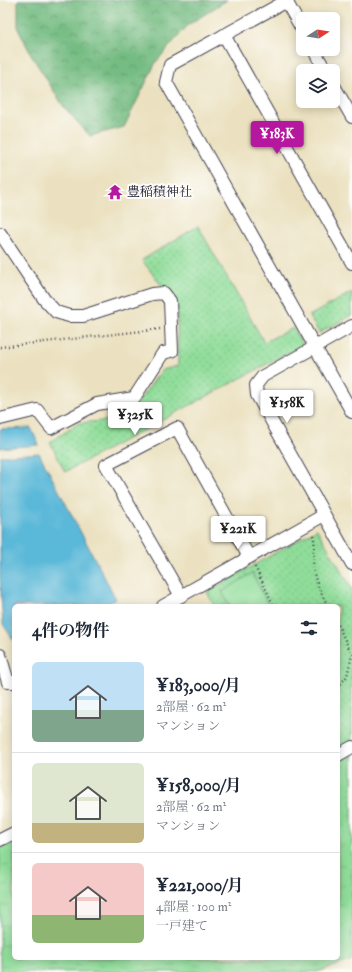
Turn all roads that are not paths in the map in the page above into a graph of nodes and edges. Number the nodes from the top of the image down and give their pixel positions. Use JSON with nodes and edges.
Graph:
{"nodes":[{"id":1,"x":287,"y":1,"type":"edge"},
{"id":2,"x":296,"y":18,"type":"edge"},
{"id":3,"x":224,"y":35,"type":"junction"},
{"id":4,"x":340,"y":96,"type":"edge"},
{"id":5,"x":352,"y":117,"type":"edge"},
{"id":6,"x":0,"y":233,"type":"edge"},
{"id":7,"x":352,"y":263,"type":"edge"},
{"id":8,"x":352,"y":326,"type":"edge"},
{"id":9,"x":315,"y":347,"type":"junction"},
{"id":10,"x":352,"y":412,"type":"edge"},
{"id":11,"x":0,"y":419,"type":"edge"},
{"id":12,"x":324,"y":515,"type":"junction"},
{"id":13,"x":249,"y":557,"type":"junction"},
{"id":14,"x":352,"y":564,"type":"edge"},
{"id":15,"x":181,"y":596,"type":"junction"},
{"id":16,"x":167,"y":604,"type":"edge"},
{"id":17,"x":0,"y":655,"type":"edge"},
{"id":18,"x":12,"y":682,"type":"edge"},
{"id":19,"x":352,"y":747,"type":"edge"},
{"id":20,"x":340,"y":754,"type":"edge"},
{"id":21,"x":12,"y":834,"type":"edge"},
{"id":22,"x":0,"y":840,"type":"edge"}],
"edges":[{"from":1,"to":2,"type":"street"},
{"from":1,"to":3,"type":"street"},
{"from":3,"to":7,"type":"street"},
{"from":3,"to":9,"type":"street"},
{"from":4,"to":5,"type":"street"},
{"from":6,"to":11,"type":"street"},
{"from":8,"to":9,"type":"street"},
{"from":9,"to":10,"type":"street"},
{"from":9,"to":12,"type":"street"},
{"from":12,"to":13,"type":"street"},
{"from":12,"to":14,"type":"street"},
{"from":13,"to":15,"type":"street"},
{"from":13,"to":15,"type":"street"},
{"from":15,"to":16,"type":"street"},
{"from":17,"to":18,"type":"street"},
{"from":19,"to":20,"type":"street"},
{"from":21,"to":22,"type":"street"}]}
